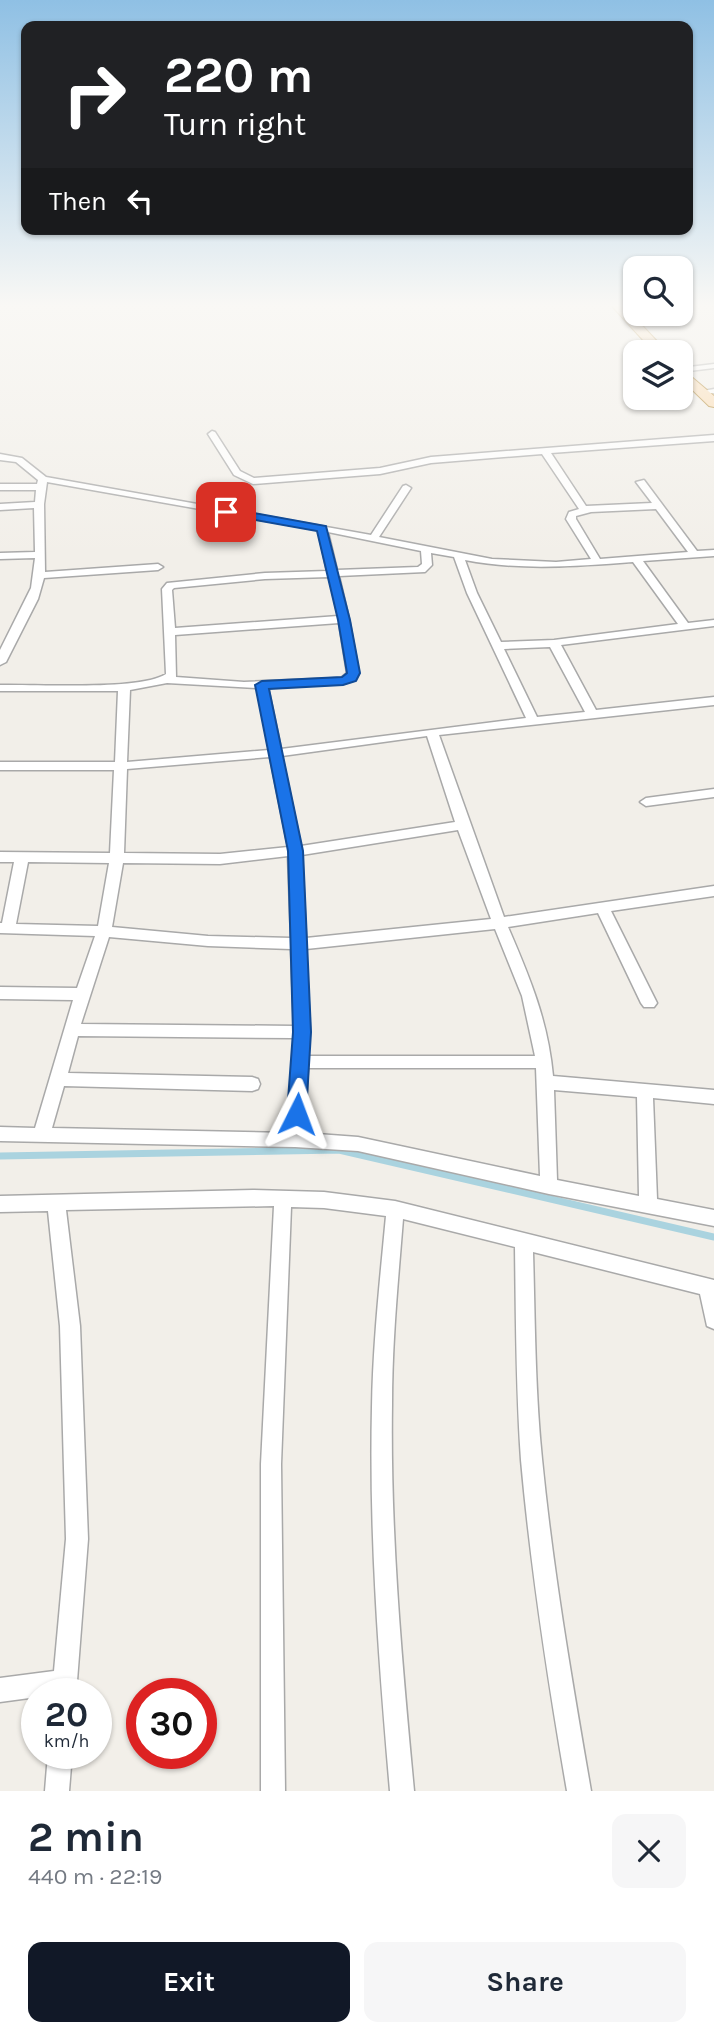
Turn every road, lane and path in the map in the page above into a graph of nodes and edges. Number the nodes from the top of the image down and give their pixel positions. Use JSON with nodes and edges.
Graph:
{"nodes":[{"id":1,"x":708,"y":391,"type":"edge"},
{"id":2,"x":714,"y":404,"type":"edge"},
{"id":3,"x":212,"y":433,"type":"dead end"},
{"id":4,"x":714,"y":438,"type":"edge"},
{"id":5,"x":545,"y":451,"type":"junction"},
{"id":6,"x":0,"y":457,"type":"edge"},
{"id":7,"x":641,"y":482,"type":"dead end"},
{"id":8,"x":41,"y":483,"type":"junction"},
{"id":9,"x":0,"y":488,"type":"edge"},
{"id":10,"x":406,"y":488,"type":"dead end"},
{"id":11,"x":37,"y":505,"type":"junction"},
{"id":12,"x":659,"y":506,"type":"junction"},
{"id":13,"x":0,"y":507,"type":"edge"},
{"id":14,"x":587,"y":510,"type":"junction"},
{"id":15,"x":322,"y":528,"type":"junction"},
{"id":16,"x":373,"y":539,"type":"junction"},
{"id":17,"x":426,"y":549,"type":"junction"},
{"id":18,"x":714,"y":554,"type":"edge"},
{"id":19,"x":40,"y":555,"type":"junction"},
{"id":20,"x":458,"y":555,"type":"junction"},
{"id":21,"x":695,"y":555,"type":"junction"},
{"id":22,"x":0,"y":556,"type":"edge"},
{"id":23,"x":637,"y":560,"type":"junction"},
{"id":24,"x":598,"y":563,"type":"junction"},
{"id":25,"x":158,"y":567,"type":"dead end"},
{"id":26,"x":331,"y":572,"type":"junction"},
{"id":27,"x":39,"y":575,"type":"junction"},
{"id":28,"x":344,"y":620,"type":"junction"},
{"id":29,"x":714,"y":623,"type":"edge"},
{"id":30,"x":685,"y":626,"type":"junction"},
{"id":31,"x":171,"y":632,"type":"junction"},
{"id":32,"x":554,"y":643,"type":"junction"},
{"id":33,"x":497,"y":646,"type":"junction"},
{"id":34,"x":0,"y":662,"type":"edge"},
{"id":35,"x":167,"y":680,"type":"junction"},
{"id":36,"x":262,"y":685,"type":"junction"},
{"id":37,"x":124,"y":687,"type":"junction"},
{"id":38,"x":0,"y":688,"type":"edge"},
{"id":39,"x":714,"y":701,"type":"edge"},
{"id":40,"x":593,"y":715,"type":"junction"},
{"id":41,"x":533,"y":720,"type":"junction"},
{"id":42,"x":432,"y":732,"type":"junction"},
{"id":43,"x":277,"y":753,"type":"junction"},
{"id":44,"x":0,"y":766,"type":"edge"},
{"id":45,"x":121,"y":766,"type":"junction"},
{"id":46,"x":714,"y":793,"type":"edge"},
{"id":47,"x":646,"y":802,"type":"dead end"},
{"id":48,"x":462,"y":825,"type":"junction"},
{"id":49,"x":295,"y":851,"type":"junction"},
{"id":50,"x":0,"y":857,"type":"edge"},
{"id":51,"x":22,"y":857,"type":"junction"},
{"id":52,"x":117,"y":857,"type":"junction"},
{"id":53,"x":714,"y":891,"type":"edge"},
{"id":54,"x":603,"y":909,"type":"junction"},
{"id":55,"x":499,"y":923,"type":"junction"},
{"id":56,"x":4,"y":929,"type":"edge"},
{"id":57,"x":104,"y":931,"type":"junction"},
{"id":58,"x":300,"y":944,"type":"junction"},
{"id":59,"x":0,"y":993,"type":"edge"},
{"id":60,"x":82,"y":994,"type":"junction"},
{"id":61,"x":649,"y":1003,"type":"dead end"},
{"id":62,"x":71,"y":1030,"type":"junction"},
{"id":63,"x":302,"y":1032,"type":"junction"},
{"id":64,"x":300,"y":1062,"type":"junction"},
{"id":65,"x":545,"y":1062,"type":"junction"},
{"id":66,"x":57,"y":1079,"type":"junction"},
{"id":67,"x":544,"y":1082,"type":"junction"},
{"id":68,"x":252,"y":1084,"type":"dead end"},
{"id":69,"x":645,"y":1090,"type":"junction"},
{"id":70,"x":714,"y":1097,"type":"edge"},
{"id":71,"x":0,"y":1134,"type":"edge"},
{"id":72,"x":42,"y":1134,"type":"junction"},
{"id":73,"x":295,"y":1140,"type":"junction"},
{"id":74,"x":549,"y":1186,"type":"junction"},
{"id":75,"x":283,"y":1199,"type":"junction"},
{"id":76,"x":56,"y":1202,"type":"junction"},
{"id":77,"x":648,"y":1203,"type":"junction"},
{"id":78,"x":0,"y":1204,"type":"edge"},
{"id":79,"x":395,"y":1209,"type":"junction"},
{"id":80,"x":714,"y":1218,"type":"edge"},
{"id":81,"x":524,"y":1240,"type":"junction"},
{"id":82,"x":711,"y":1288,"type":"edge"},
{"id":83,"x":714,"y":1320,"type":"edge"},
{"id":84,"x":66,"y":1678,"type":"edge"},
{"id":85,"x":21,"y":1689,"type":"edge"},
{"id":86,"x":0,"y":1690,"type":"edge"},
{"id":87,"x":59,"y":1769,"type":"edge"},
{"id":88,"x":57,"y":1791,"type":"edge"},
{"id":89,"x":273,"y":1791,"type":"edge"},
{"id":90,"x":402,"y":1791,"type":"edge"},
{"id":91,"x":579,"y":1791,"type":"edge"}],
"edges":[{"from":1,"to":2,"type":"main road"},
{"from":3,"to":5,"type":"street"},
{"from":4,"to":5,"type":"street"},
{"from":5,"to":14,"type":"street"},
{"from":6,"to":8,"type":"street"},
{"from":7,"to":12,"type":"street"},
{"from":8,"to":9,"type":"street"},
{"from":8,"to":11,"type":"street"},
{"from":8,"to":15,"type":"street"},
{"from":10,"to":16,"type":"street"},
{"from":11,"to":13,"type":"street"},
{"from":11,"to":19,"type":"street"},
{"from":12,"to":14,"type":"street"},
{"from":12,"to":21,"type":"street"},
{"from":14,"to":24,"type":"street"},
{"from":15,"to":16,"type":"street"},
{"from":15,"to":26,"type":"street"},
{"from":16,"to":17,"type":"street"},
{"from":17,"to":20,"type":"street"},
{"from":17,"to":26,"type":"street"},
{"from":18,"to":21,"type":"street"},
{"from":19,"to":22,"type":"street"},
{"from":19,"to":27,"type":"street"},
{"from":20,"to":24,"type":"street"},
{"from":20,"to":33,"type":"street"},
{"from":21,"to":23,"type":"street"},
{"from":23,"to":24,"type":"street"},
{"from":23,"to":30,"type":"street"},
{"from":25,"to":27,"type":"street"},
{"from":26,"to":28,"type":"street"},
{"from":26,"to":31,"type":"street"},
{"from":27,"to":34,"type":"street"},
{"from":28,"to":31,"type":"street"},
{"from":28,"to":36,"type":"street"},
{"from":29,"to":30,"type":"street"},
{"from":30,"to":32,"type":"street"},
{"from":31,"to":35,"type":"street"},
{"from":32,"to":33,"type":"street"},
{"from":32,"to":40,"type":"street"},
{"from":33,"to":41,"type":"street"},
{"from":35,"to":36,"type":"street"},
{"from":35,"to":37,"type":"street"},
{"from":36,"to":43,"type":"street"},
{"from":37,"to":38,"type":"street"},
{"from":37,"to":45,"type":"street"},
{"from":39,"to":40,"type":"street"},
{"from":40,"to":41,"type":"street"},
{"from":41,"to":42,"type":"street"},
{"from":42,"to":43,"type":"street"},
{"from":42,"to":48,"type":"street"},
{"from":43,"to":45,"type":"street"},
{"from":43,"to":49,"type":"street"},
{"from":44,"to":45,"type":"street"},
{"from":45,"to":52,"type":"street"},
{"from":46,"to":47,"type":"street"},
{"from":48,"to":49,"type":"street"},
{"from":48,"to":55,"type":"street"},
{"from":49,"to":52,"type":"street"},
{"from":49,"to":58,"type":"street"},
{"from":50,"to":51,"type":"street"},
{"from":51,"to":52,"type":"street"},
{"from":51,"to":56,"type":"street"},
{"from":52,"to":57,"type":"street"},
{"from":53,"to":54,"type":"street"},
{"from":54,"to":55,"type":"street"},
{"from":54,"to":61,"type":"street"},
{"from":55,"to":58,"type":"street"},
{"from":55,"to":65,"type":"street"},
{"from":56,"to":57,"type":"street"},
{"from":57,"to":58,"type":"street"},
{"from":57,"to":60,"type":"street"},
{"from":58,"to":63,"type":"street"},
{"from":59,"to":60,"type":"street"},
{"from":60,"to":62,"type":"street"},
{"from":62,"to":63,"type":"street"},
{"from":62,"to":66,"type":"street"},
{"from":63,"to":64,"type":"street"},
{"from":64,"to":65,"type":"street"},
{"from":64,"to":73,"type":"street"},
{"from":65,"to":67,"type":"street"},
{"from":66,"to":68,"type":"street"},
{"from":66,"to":72,"type":"street"},
{"from":67,"to":69,"type":"street"},
{"from":67,"to":74,"type":"street"},
{"from":69,"to":70,"type":"street"},
{"from":69,"to":77,"type":"street"},
{"from":71,"to":72,"type":"street"},
{"from":72,"to":73,"type":"street"},
{"from":73,"to":74,"type":"street"},
{"from":74,"to":77,"type":"street"},
{"from":75,"to":76,"type":"street"},
{"from":75,"to":79,"type":"street"},
{"from":75,"to":89,"type":"street"},
{"from":76,"to":78,"type":"street"},
{"from":76,"to":84,"type":"street"},
{"from":77,"to":80,"type":"street"},
{"from":79,"to":81,"type":"street"},
{"from":79,"to":90,"type":"street"},
{"from":81,"to":82,"type":"street"},
{"from":81,"to":91,"type":"street"},
{"from":82,"to":83,"type":"street"},
{"from":85,"to":86,"type":"street"},
{"from":87,"to":88,"type":"street"}]}
